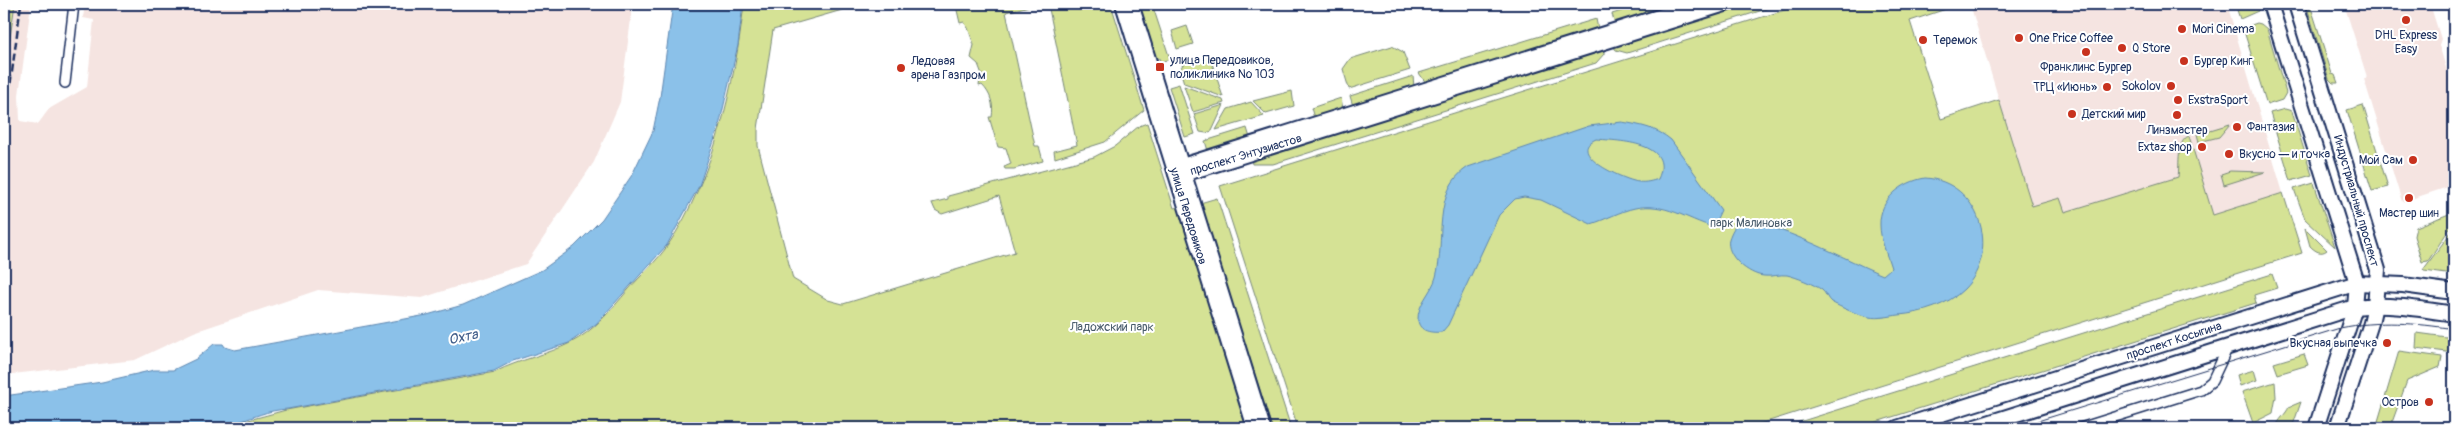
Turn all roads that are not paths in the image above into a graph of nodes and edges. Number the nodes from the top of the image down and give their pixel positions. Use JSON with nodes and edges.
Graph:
{"nodes":[{"id":1,"x":74,"y":4,"type":"edge"},
{"id":2,"x":1122,"y":4,"type":"edge"},
{"id":3,"x":1132,"y":4,"type":"edge"},
{"id":4,"x":1697,"y":4,"type":"edge"},
{"id":5,"x":1728,"y":4,"type":"edge"},
{"id":6,"x":2270,"y":4,"type":"edge"},
{"id":7,"x":2296,"y":4,"type":"edge"},
{"id":8,"x":65,"y":82,"type":"dead end"},
{"id":9,"x":1181,"y":171,"type":"junction"},
{"id":10,"x":2357,"y":283,"type":"junction"},
{"id":11,"x":2376,"y":283,"type":"junction"},
{"id":12,"x":2454,"y":292,"type":"edge"},
{"id":13,"x":2375,"y":305,"type":"junction"},
{"id":14,"x":2355,"y":307,"type":"junction"},
{"id":15,"x":2454,"y":314,"type":"edge"},
{"id":16,"x":2227,"y":349,"type":"junction"},
{"id":17,"x":1254,"y":428,"type":"edge"},
{"id":18,"x":1264,"y":428,"type":"edge"},
{"id":19,"x":1897,"y":428,"type":"edge"},
{"id":20,"x":1972,"y":428,"type":"edge"},
{"id":21,"x":2080,"y":428,"type":"edge"},
{"id":22,"x":2316,"y":428,"type":"edge"},
{"id":23,"x":2338,"y":428,"type":"edge"}],
"edges":[{"from":1,"to":8,"type":"street"},
{"from":2,"to":9,"type":"street","name":"улица Передовиков"},
{"from":3,"to":9,"type":"street","name":"улица Передовиков"},
{"from":4,"to":9,"type":"street","name":"проспект Энтузиастов"},
{"from":5,"to":9,"type":"street","name":"проспект Энтузиастов"},
{"from":6,"to":10,"type":"main road","name":"Индустриальный проспект"},
{"from":7,"to":11,"type":"main road","name":"Индустриальный проспект"},
{"from":9,"to":17,"type":"street","name":"улица Передовиков"},
{"from":9,"to":18,"type":"street","name":"улица Передовиков"},
{"from":10,"to":11,"type":"main road","name":"проспект Косыгина"},
{"from":10,"to":14,"type":"main road","name":"Индустриальный проспект"},
{"from":10,"to":19,"type":"main road","name":"проспект Косыгина"},
{"from":11,"to":12,"type":"main road","name":"проспект Косыгина"},
{"from":11,"to":13,"type":"main road","name":"Индустриальный проспект"},
{"from":13,"to":14,"type":"main road","name":"проспект Косыгина"},
{"from":13,"to":15,"type":"main road","name":"проспект Косыгина"},
{"from":13,"to":23,"type":"main road","name":"Индустриальный проспект"},
{"from":14,"to":16,"type":"main road","name":"проспект Косыгина"},
{"from":14,"to":22,"type":"main road","name":"Индустриальный проспект"},
{"from":16,"to":20,"type":"main road","name":"проспект Косыгина"},
{"from":16,"to":21,"type":"street"}]}
